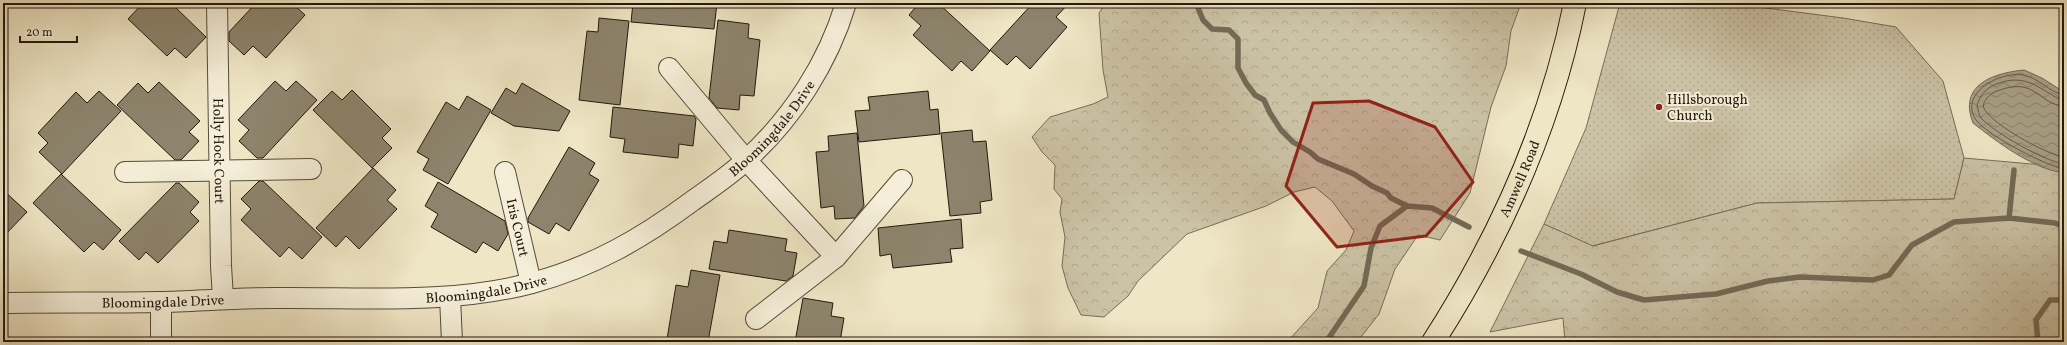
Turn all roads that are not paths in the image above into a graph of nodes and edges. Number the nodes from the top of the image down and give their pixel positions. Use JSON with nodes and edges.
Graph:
{"nodes":[{"id":1,"x":217,"y":3,"type":"edge"},
{"id":2,"x":846,"y":3,"type":"edge"},
{"id":3,"x":1575,"y":3,"type":"edge"},
{"id":4,"x":669,"y":68,"type":"dead end"},
{"id":5,"x":746,"y":160,"type":"junction"},
{"id":6,"x":311,"y":169,"type":"dead end"},
{"id":7,"x":220,"y":170,"type":"junction"},
{"id":8,"x":125,"y":172,"type":"dead end"},
{"id":9,"x":505,"y":172,"type":"dead end"},
{"id":10,"x":902,"y":180,"type":"dead end"},
{"id":11,"x":836,"y":257,"type":"junction"},
{"id":12,"x":531,"y":283,"type":"junction"},
{"id":13,"x":450,"y":297,"type":"junction"},
{"id":14,"x":223,"y":298,"type":"junction"},
{"id":15,"x":161,"y":302,"type":"junction"},
{"id":16,"x":3,"y":303,"type":"edge"},
{"id":17,"x":756,"y":319,"type":"dead end"},
{"id":18,"x":160,"y":342,"type":"edge"},
{"id":19,"x":452,"y":342,"type":"edge"},
{"id":20,"x":1433,"y":342,"type":"edge"}],
"edges":[{"from":1,"to":7,"type":"street","name":"Holly Hock Court"},
{"from":2,"to":5,"type":"street","name":"Bloomingdale Drive"},
{"from":3,"to":20,"type":"main road","name":"Amwell Road"},
{"from":4,"to":5,"type":"street"},
{"from":5,"to":11,"type":"street"},
{"from":5,"to":12,"type":"street","name":"Bloomingdale Drive"},
{"from":6,"to":7,"type":"street"},
{"from":7,"to":8,"type":"street"},
{"from":7,"to":14,"type":"street","name":"Holly Hock Court"},
{"from":9,"to":12,"type":"street","name":"Iris Court"},
{"from":10,"to":11,"type":"street"},
{"from":11,"to":17,"type":"street"},
{"from":12,"to":13,"type":"street","name":"Bloomingdale Drive"},
{"from":13,"to":14,"type":"street","name":"Bloomingdale Drive"},
{"from":13,"to":19,"type":"street"},
{"from":14,"to":15,"type":"street","name":"Bloomingdale Drive"},
{"from":15,"to":16,"type":"street","name":"Bloomingdale Drive"},
{"from":15,"to":18,"type":"street"}]}
